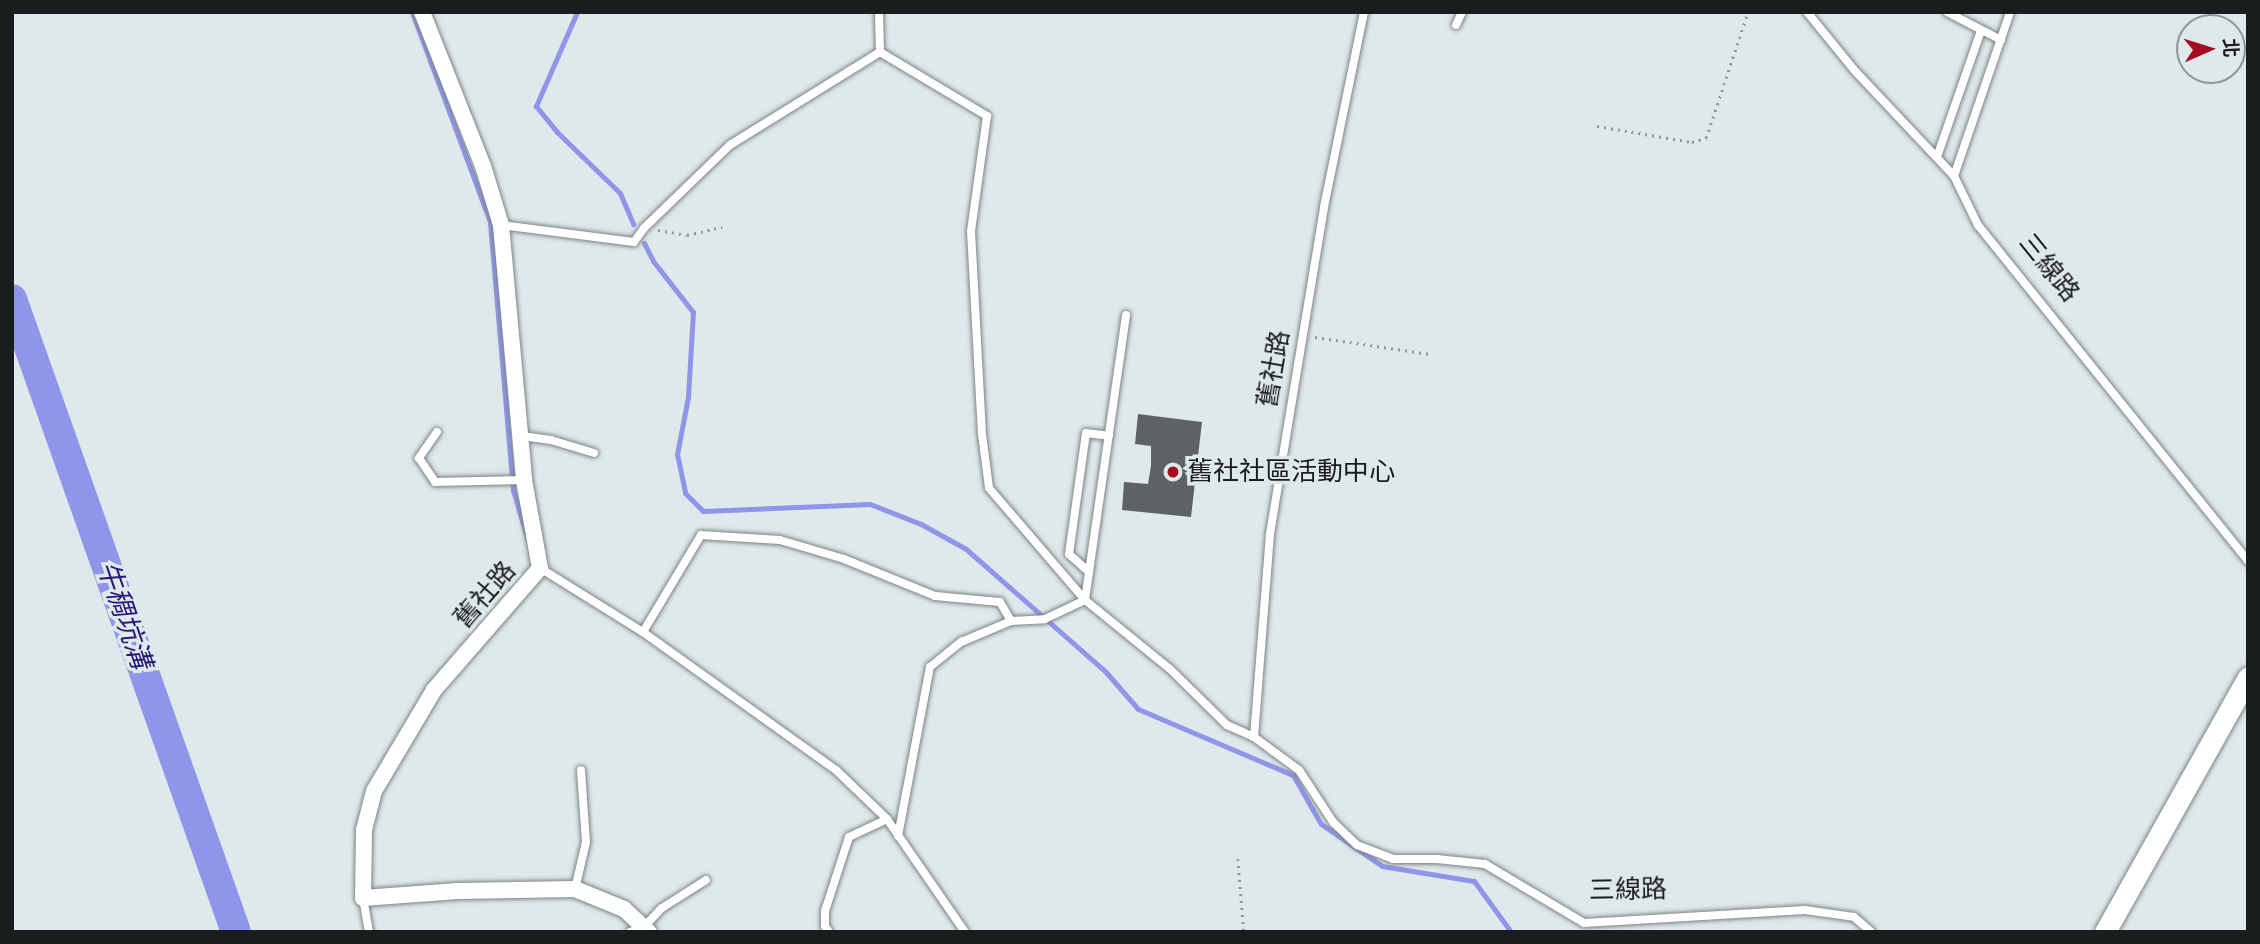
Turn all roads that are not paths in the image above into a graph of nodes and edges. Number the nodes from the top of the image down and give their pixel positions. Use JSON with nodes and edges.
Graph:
{"nodes":[{"id":1,"x":422,"y":12,"type":"edge"},
{"id":2,"x":879,"y":12,"type":"edge"},
{"id":3,"x":1364,"y":12,"type":"edge"},
{"id":4,"x":1462,"y":12,"type":"edge"},
{"id":5,"x":1807,"y":12,"type":"edge"},
{"id":6,"x":1947,"y":12,"type":"edge"},
{"id":7,"x":2010,"y":12,"type":"edge"},
{"id":8,"x":1456,"y":24,"type":"dead end"},
{"id":9,"x":1981,"y":31,"type":"junction"},
{"id":10,"x":2001,"y":40,"type":"junction"},
{"id":11,"x":880,"y":52,"type":"junction"},
{"id":12,"x":1937,"y":157,"type":"junction"},
{"id":13,"x":1954,"y":176,"type":"junction"},
{"id":14,"x":502,"y":225,"type":"junction"},
{"id":15,"x":1126,"y":316,"type":"dead end"},
{"id":16,"x":437,"y":432,"type":"dead end"},
{"id":17,"x":522,"y":436,"type":"junction"},
{"id":18,"x":1109,"y":436,"type":"junction"},
{"id":19,"x":594,"y":453,"type":"dead end"},
{"id":20,"x":524,"y":480,"type":"junction"},
{"id":21,"x":2248,"y":561,"type":"edge"},
{"id":22,"x":540,"y":568,"type":"junction"},
{"id":23,"x":1089,"y":572,"type":"junction"},
{"id":24,"x":1085,"y":600,"type":"junction"},
{"id":25,"x":1011,"y":621,"type":"junction"},
{"id":26,"x":643,"y":632,"type":"junction"},
{"id":27,"x":2248,"y":677,"type":"edge"},
{"id":28,"x":1254,"y":737,"type":"junction"},
{"id":29,"x":581,"y":770,"type":"dead end"},
{"id":30,"x":887,"y":819,"type":"junction"},
{"id":31,"x":898,"y":836,"type":"junction"},
{"id":32,"x":706,"y":880,"type":"dead end"},
{"id":33,"x":575,"y":889,"type":"junction"},
{"id":34,"x":363,"y":898,"type":"junction"},
{"id":35,"x":641,"y":930,"type":"edge"},
{"id":36,"x":369,"y":932,"type":"edge"},
{"id":37,"x":829,"y":932,"type":"edge"},
{"id":38,"x":965,"y":932,"type":"edge"},
{"id":39,"x":1871,"y":932,"type":"edge"},
{"id":40,"x":2105,"y":932,"type":"edge"}],
"edges":[{"from":1,"to":14,"type":"street","name":"舊社路"},
{"from":2,"to":11,"type":"lane"},
{"from":3,"to":28,"type":"lane","name":"舊社路"},
{"from":4,"to":8,"type":"lane"},
{"from":5,"to":12,"type":"lane","name":"三線路"},
{"from":6,"to":9,"type":"lane"},
{"from":7,"to":10,"type":"lane"},
{"from":9,"to":10,"type":"lane"},
{"from":9,"to":12,"type":"lane"},
{"from":10,"to":13,"type":"lane"},
{"from":11,"to":14,"type":"lane"},
{"from":11,"to":24,"type":"lane"},
{"from":12,"to":13,"type":"lane","name":"三線路"},
{"from":13,"to":21,"type":"lane","name":"三線路"},
{"from":14,"to":17,"type":"street","name":"舊社路"},
{"from":15,"to":18,"type":"lane"},
{"from":16,"to":20,"type":"lane"},
{"from":17,"to":19,"type":"lane"},
{"from":17,"to":20,"type":"street","name":"舊社路"},
{"from":18,"to":23,"type":"lane"},
{"from":18,"to":23,"type":"lane"},
{"from":20,"to":22,"type":"street","name":"舊社路"},
{"from":22,"to":26,"type":"lane"},
{"from":22,"to":34,"type":"street","name":"舊社路"},
{"from":23,"to":24,"type":"lane"},
{"from":24,"to":25,"type":"lane"},
{"from":24,"to":28,"type":"lane"},
{"from":25,"to":26,"type":"lane"},
{"from":25,"to":31,"type":"lane"},
{"from":26,"to":30,"type":"lane"},
{"from":27,"to":40,"type":"street"},
{"from":28,"to":39,"type":"lane","name":"三線路"},
{"from":29,"to":33,"type":"lane"},
{"from":30,"to":31,"type":"lane"},
{"from":30,"to":37,"type":"lane"},
{"from":31,"to":38,"type":"lane"},
{"from":32,"to":35,"type":"lane"},
{"from":33,"to":34,"type":"street"},
{"from":33,"to":35,"type":"street"},
{"from":34,"to":36,"type":"lane"}]}
